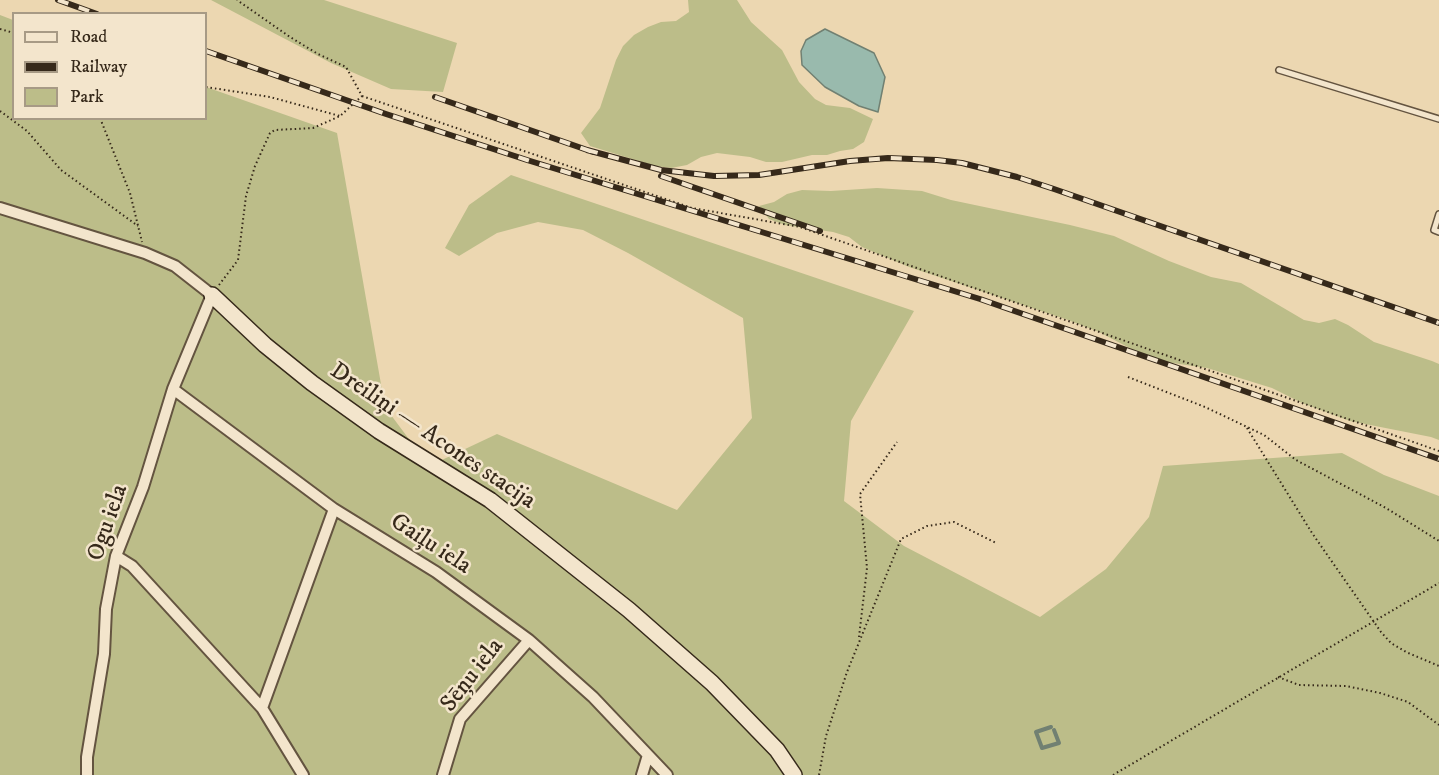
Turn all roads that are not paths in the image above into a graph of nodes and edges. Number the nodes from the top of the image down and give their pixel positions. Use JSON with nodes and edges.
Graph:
{"nodes":[{"id":1,"x":1279,"y":70,"type":"dead end"},
{"id":2,"x":1439,"y":119,"type":"edge"},
{"id":3,"x":0,"y":208,"type":"edge"},
{"id":4,"x":1439,"y":214,"type":"edge"},
{"id":5,"x":1439,"y":232,"type":"edge"},
{"id":6,"x":212,"y":295,"type":"junction"},
{"id":7,"x":173,"y":389,"type":"junction"},
{"id":8,"x":334,"y":509,"type":"junction"},
{"id":9,"x":116,"y":556,"type":"junction"},
{"id":10,"x":529,"y":640,"type":"junction"},
{"id":11,"x":262,"y":708,"type":"junction"},
{"id":12,"x":648,"y":755,"type":"junction"},
{"id":13,"x":87,"y":775,"type":"edge"},
{"id":14,"x":303,"y":775,"type":"edge"},
{"id":15,"x":443,"y":775,"type":"edge"},
{"id":16,"x":642,"y":775,"type":"edge"},
{"id":17,"x":667,"y":775,"type":"edge"},
{"id":18,"x":794,"y":775,"type":"edge"}],
"edges":[{"from":1,"to":2,"type":"lane"},
{"from":3,"to":6,"type":"street","name":"Dreiliņi — Acones stacija"},
{"from":4,"to":5,"type":"lane"},
{"from":6,"to":7,"type":"street","name":"Ogu iela"},
{"from":6,"to":18,"type":"street","name":"Dreiliņi — Acones stacija"},
{"from":7,"to":8,"type":"street","name":"Gaiļu iela"},
{"from":7,"to":9,"type":"street","name":"Ogu iela"},
{"from":8,"to":10,"type":"street","name":"Gaiļu iela"},
{"from":8,"to":11,"type":"street"},
{"from":9,"to":11,"type":"street"},
{"from":9,"to":13,"type":"street","name":"Ogu iela"},
{"from":10,"to":12,"type":"street","name":"Gaiļu iela"},
{"from":10,"to":15,"type":"street","name":"Sēņu iela"},
{"from":11,"to":14,"type":"street"},
{"from":12,"to":16,"type":"street"},
{"from":12,"to":17,"type":"street","name":"Gaiļu iela"}]}
